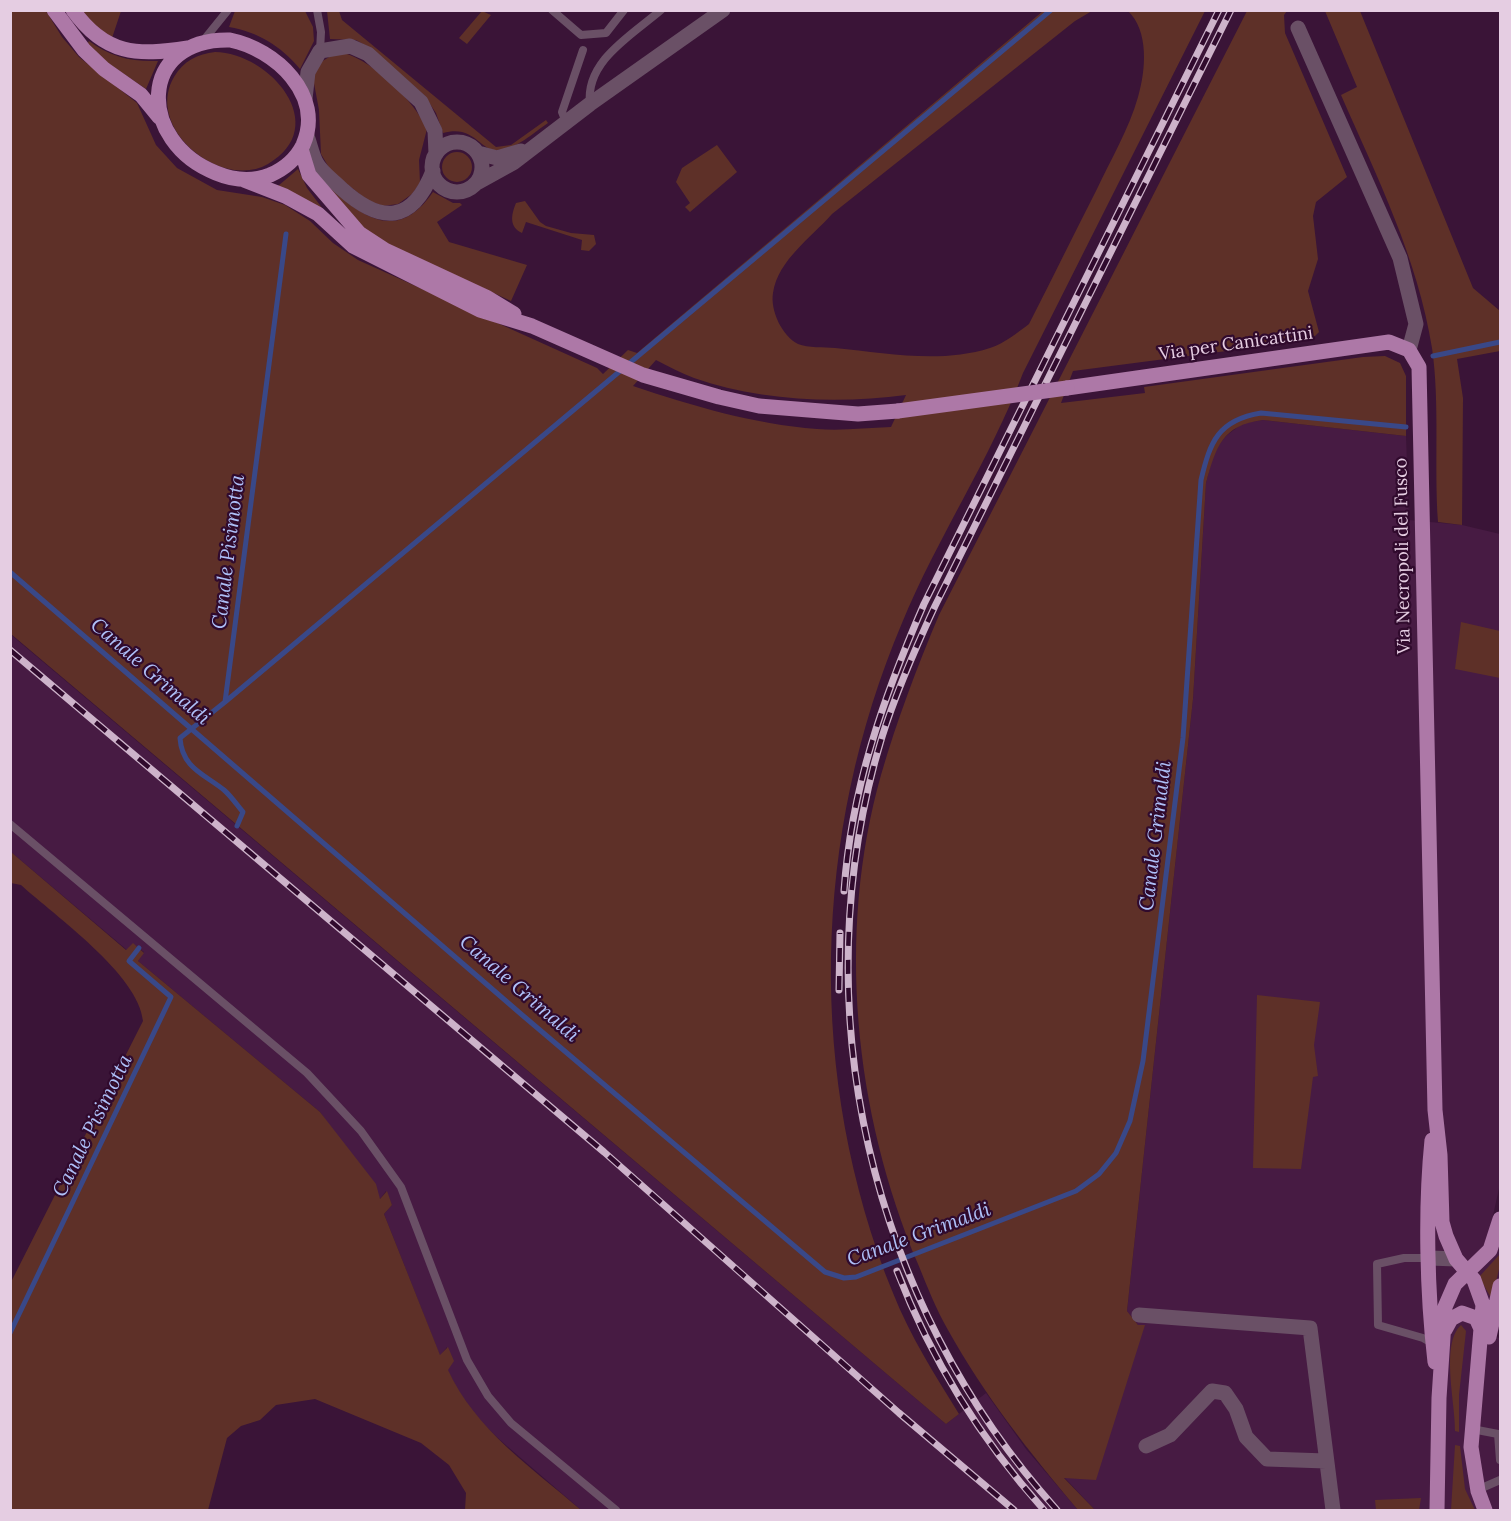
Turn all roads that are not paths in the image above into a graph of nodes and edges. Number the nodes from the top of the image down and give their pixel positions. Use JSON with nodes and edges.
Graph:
{"nodes":[{"id":1,"x":54,"y":10,"type":"edge"},
{"id":2,"x":73,"y":10,"type":"edge"},
{"id":3,"x":228,"y":10,"type":"edge"},
{"id":4,"x":317,"y":10,"type":"edge"},
{"id":5,"x":552,"y":10,"type":"edge"},
{"id":6,"x":624,"y":10,"type":"edge"},
{"id":7,"x":661,"y":10,"type":"edge"},
{"id":8,"x":723,"y":10,"type":"edge"},
{"id":9,"x":1298,"y":28,"type":"dead end"},
{"id":10,"x":196,"y":45,"type":"junction"},
{"id":11,"x":583,"y":50,"type":"dead end"},
{"id":12,"x":320,"y":51,"type":"junction"},
{"id":13,"x":305,"y":99,"type":"junction"},
{"id":14,"x":590,"y":104,"type":"junction"},
{"id":15,"x":161,"y":119,"type":"junction"},
{"id":16,"x":566,"y":122,"type":"junction"},
{"id":17,"x":304,"y":142,"type":"junction"},
{"id":18,"x":532,"y":146,"type":"junction"},
{"id":19,"x":478,"y":153,"type":"junction"},
{"id":20,"x":436,"y":154,"type":"junction"},
{"id":21,"x":433,"y":171,"type":"junction"},
{"id":22,"x":244,"y":180,"type":"junction"},
{"id":23,"x":476,"y":184,"type":"junction"},
{"id":24,"x":532,"y":326,"type":"junction"},
{"id":25,"x":1409,"y":350,"type":"junction"},
{"id":26,"x":10,"y":824,"type":"edge"},
{"id":27,"x":1435,"y":1110,"type":"junction"},
{"id":28,"x":1500,"y":1219,"type":"edge"},
{"id":29,"x":1430,"y":1258,"type":"junction"},
{"id":30,"x":1481,"y":1258,"type":"junction"},
{"id":31,"x":1456,"y":1259,"type":"junction"},
{"id":32,"x":1466,"y":1272,"type":"junction"},
{"id":33,"x":1500,"y":1286,"type":"edge"},
{"id":34,"x":1139,"y":1315,"type":"dead end"},
{"id":35,"x":1482,"y":1329,"type":"junction"},
{"id":36,"x":1439,"y":1338,"type":"junction"},
{"id":37,"x":1475,"y":1389,"type":"junction"},
{"id":38,"x":1472,"y":1429,"type":"junction"},
{"id":39,"x":1146,"y":1446,"type":"dead end"},
{"id":40,"x":1500,"y":1460,"type":"edge"},
{"id":41,"x":1326,"y":1461,"type":"junction"},
{"id":42,"x":1473,"y":1464,"type":"junction"},
{"id":43,"x":1500,"y":1480,"type":"edge"},
{"id":44,"x":1484,"y":1487,"type":"junction"},
{"id":45,"x":1435,"y":1507,"type":"edge"},
{"id":46,"x":616,"y":1510,"type":"edge"},
{"id":47,"x":1333,"y":1510,"type":"edge"},
{"id":48,"x":1485,"y":1510,"type":"edge"},
{"id":49,"x":1498,"y":1510,"type":"edge"}],
"edges":[{"from":1,"to":15,"type":"main road"},
{"from":2,"to":10,"type":"main road"},
{"from":3,"to":10,"type":"lane"},
{"from":4,"to":12,"type":"lane"},
{"from":5,"to":6,"type":"lane"},
{"from":7,"to":14,"type":"lane"},
{"from":8,"to":14,"type":"street"},
{"from":9,"to":25,"type":"street"},
{"from":10,"to":13,"type":"main road"},
{"from":10,"to":15,"type":"main road"},
{"from":11,"to":16,"type":"lane"},
{"from":12,"to":13,"type":"street"},
{"from":12,"to":20,"type":"street"},
{"from":13,"to":17,"type":"main road"},
{"from":14,"to":16,"type":"street"},
{"from":15,"to":22,"type":"main road"},
{"from":16,"to":18,"type":"street"},
{"from":17,"to":21,"type":"street"},
{"from":17,"to":22,"type":"main road"},
{"from":17,"to":24,"type":"main road"},
{"from":18,"to":19,"type":"street"},
{"from":18,"to":23,"type":"street"},
{"from":19,"to":20,"type":"street"},
{"from":19,"to":23,"type":"street"},
{"from":20,"to":21,"type":"street"},
{"from":21,"to":23,"type":"street"},
{"from":22,"to":24,"type":"main road"},
{"from":24,"to":25,"type":"main road","name":"Via per Canicattini","bridge":true},
{"from":25,"to":27,"type":"main road","name":"Via Necropoli del Fusco"},
{"from":26,"to":46,"type":"lane"},
{"from":27,"to":29,"type":"main road"},
{"from":27,"to":31,"type":"main road"},
{"from":28,"to":30,"type":"main road"},
{"from":29,"to":31,"type":"street"},
{"from":29,"to":36,"type":"main road"},
{"from":29,"to":36,"type":"lane"},
{"from":30,"to":31,"type":"main road"},
{"from":30,"to":32,"type":"main road"},
{"from":31,"to":32,"type":"main road"},
{"from":32,"to":35,"type":"main road"},
{"from":32,"to":36,"type":"main road"},
{"from":33,"to":37,"type":"main road"},
{"from":34,"to":41,"type":"street"},
{"from":35,"to":36,"type":"main road"},
{"from":35,"to":37,"type":"main road"},
{"from":36,"to":45,"type":"main road"},
{"from":37,"to":38,"type":"main road"},
{"from":38,"to":40,"type":"lane"},
{"from":38,"to":42,"type":"main road"},
{"from":39,"to":41,"type":"street"},
{"from":41,"to":47,"type":"street"},
{"from":42,"to":44,"type":"main road"},
{"from":42,"to":48,"type":"main road"},
{"from":43,"to":44,"type":"lane"},
{"from":44,"to":49,"type":"main road"}]}
